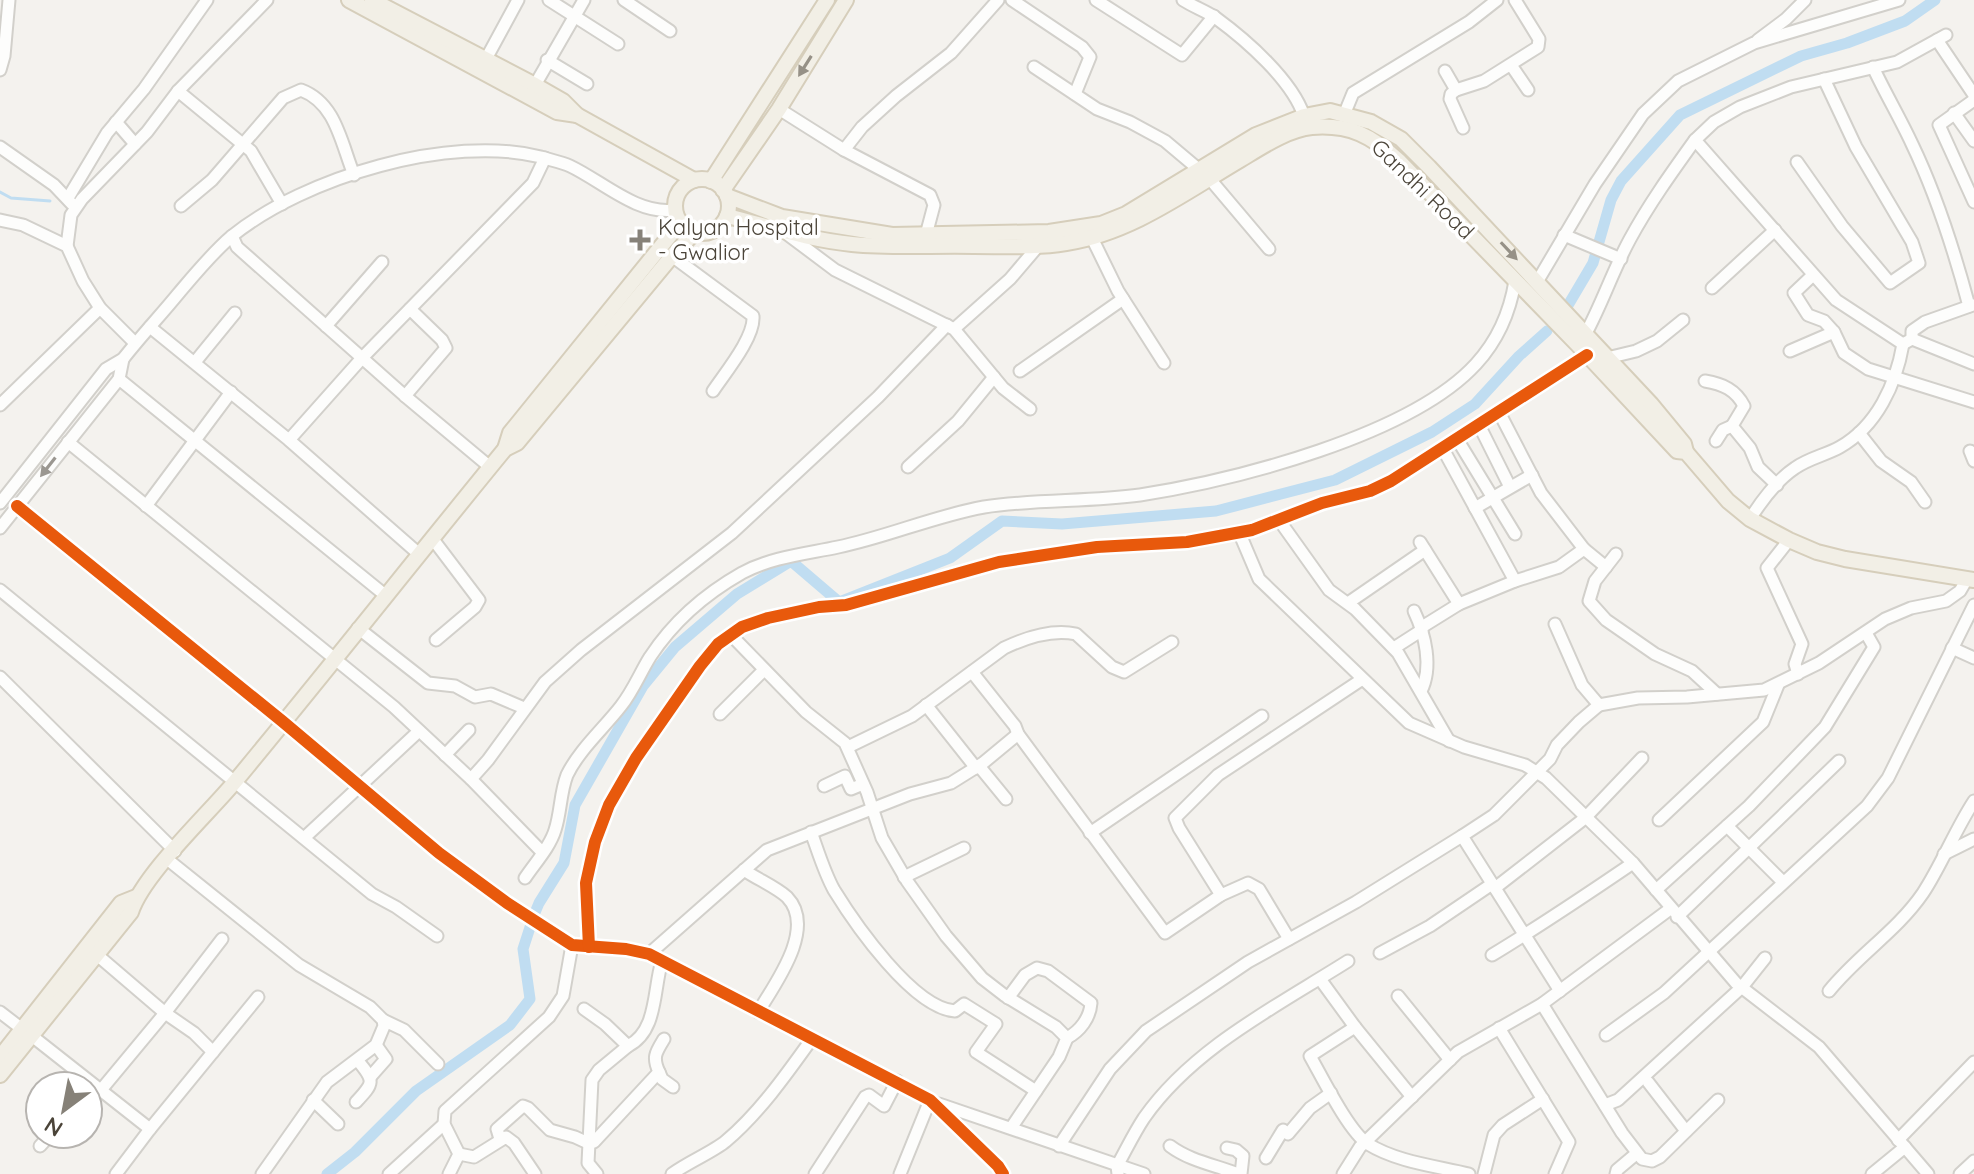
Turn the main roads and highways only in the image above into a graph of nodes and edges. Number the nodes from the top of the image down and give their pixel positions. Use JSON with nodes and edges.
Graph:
{"nodes":[{"id":1,"x":349,"y":0,"type":"edge"},
{"id":2,"x":372,"y":0,"type":"edge"},
{"id":3,"x":827,"y":0,"type":"edge"},
{"id":4,"x":846,"y":0,"type":"edge"},
{"id":5,"x":577,"y":115,"type":"junction"},
{"id":6,"x":1205,"y":174,"type":"junction"},
{"id":7,"x":694,"y":180,"type":"junction"},
{"id":8,"x":720,"y":189,"type":"junction"},
{"id":9,"x":727,"y":216,"type":"junction"},
{"id":10,"x":677,"y":217,"type":"junction"},
{"id":11,"x":782,"y":224,"type":"junction"},
{"id":12,"x":694,"y":233,"type":"junction"},
{"id":13,"x":1549,"y":305,"type":"junction"},
{"id":14,"x":1567,"y":325,"type":"junction"},
{"id":15,"x":505,"y":449,"type":"junction"},
{"id":16,"x":1686,"y":452,"type":"junction"},
{"id":17,"x":1970,"y":580,"type":"edge"},
{"id":18,"x":136,"y":897,"type":"junction"},
{"id":19,"x":27,"y":1032,"type":"junction"},
{"id":20,"x":0,"y":1057,"type":"edge"},
{"id":21,"x":0,"y":1075,"type":"edge"}],
"edges":[{"from":1,"to":5,"type":"main road"},
{"from":2,"to":5,"type":"main road"},
{"from":3,"to":8,"type":"main road"},
{"from":4,"to":8,"type":"main road","one_way":true},
{"from":5,"to":7,"type":"main road"},
{"from":6,"to":11,"type":"main road"},
{"from":6,"to":11,"type":"main road","name":"Gandhi Road"},
{"from":6,"to":13,"type":"main road","name":"Gandhi Road"},
{"from":6,"to":13,"type":"main road","one_way":true},
{"from":7,"to":8,"type":"main road"},
{"from":7,"to":10,"type":"main road"},
{"from":8,"to":9,"type":"main road"},
{"from":8,"to":11,"type":"main road"},
{"from":9,"to":11,"type":"main road","name":"Gandhi Road"},
{"from":9,"to":12,"type":"main road"},
{"from":10,"to":12,"type":"main road"},
{"from":10,"to":15,"type":"main road"},
{"from":12,"to":15,"type":"main road"},
{"from":13,"to":14,"type":"main road","name":"Gandhi Road"},
{"from":14,"to":16,"type":"main road"},
{"from":14,"to":16,"type":"main road","name":"Gandhi Road"},
{"from":15,"to":18,"type":"main road"},
{"from":16,"to":17,"type":"main road","name":"Gandhi Road"},
{"from":18,"to":19,"type":"main road"},
{"from":18,"to":19,"type":"main road"},
{"from":19,"to":20,"type":"main road"},
{"from":19,"to":21,"type":"main road"}]}
